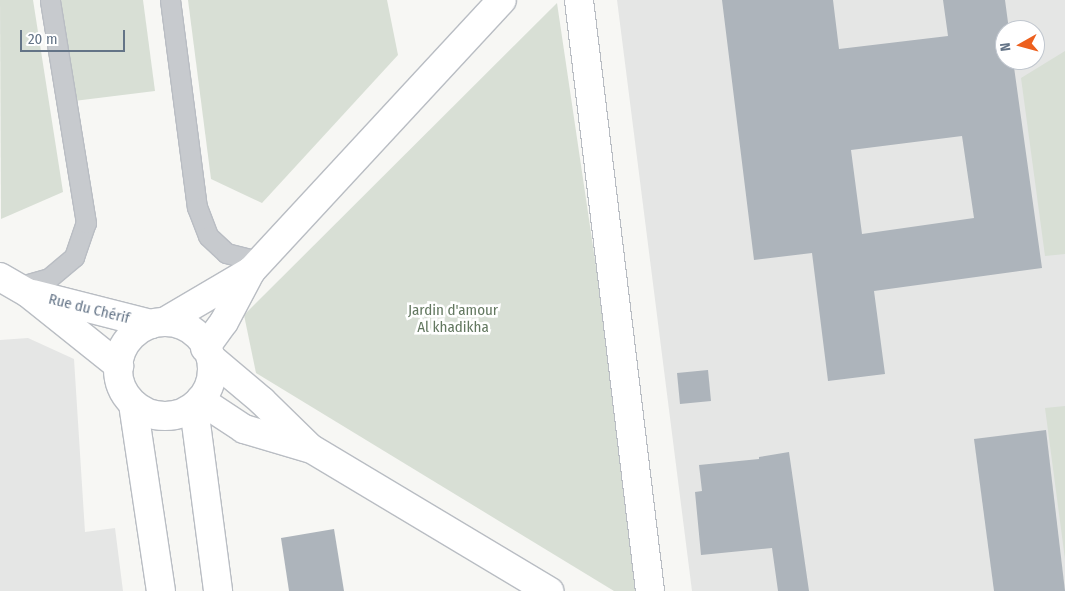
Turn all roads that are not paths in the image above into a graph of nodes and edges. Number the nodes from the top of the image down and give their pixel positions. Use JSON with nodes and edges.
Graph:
{"nodes":[{"id":1,"x":50,"y":0,"type":"edge"},
{"id":2,"x":170,"y":0,"type":"edge"},
{"id":3,"x":502,"y":0,"type":"edge"},
{"id":4,"x":579,"y":0,"type":"edge"},
{"id":5,"x":256,"y":266,"type":"junction"},
{"id":6,"x":15,"y":286,"type":"edge"},
{"id":7,"x":158,"y":323,"type":"junction"},
{"id":8,"x":208,"y":353,"type":"junction"},
{"id":9,"x":118,"y":366,"type":"junction"},
{"id":10,"x":133,"y":404,"type":"junction"},
{"id":11,"x":197,"y":404,"type":"junction"},
{"id":12,"x":310,"y":448,"type":"junction"},
{"id":13,"x":161,"y":591,"type":"edge"},
{"id":14,"x":218,"y":591,"type":"edge"},
{"id":15,"x":549,"y":591,"type":"edge"},
{"id":16,"x":650,"y":591,"type":"edge"}],
"edges":[{"from":1,"to":6,"type":"lane"},
{"from":2,"to":5,"type":"lane"},
{"from":3,"to":5,"type":"street"},
{"from":4,"to":16,"type":"street"},
{"from":5,"to":7,"type":"street"},
{"from":5,"to":8,"type":"street"},
{"from":6,"to":7,"type":"street","name":"Rue du Chérif"},
{"from":6,"to":9,"type":"street","name":"Rue du Chérif"},
{"from":7,"to":8,"type":"street"},
{"from":7,"to":9,"type":"street"},
{"from":8,"to":11,"type":"street"},
{"from":8,"to":12,"type":"street"},
{"from":9,"to":10,"type":"street"},
{"from":10,"to":11,"type":"street"},
{"from":10,"to":13,"type":"street"},
{"from":11,"to":12,"type":"street"},
{"from":11,"to":14,"type":"street"},
{"from":12,"to":15,"type":"street"}]}
